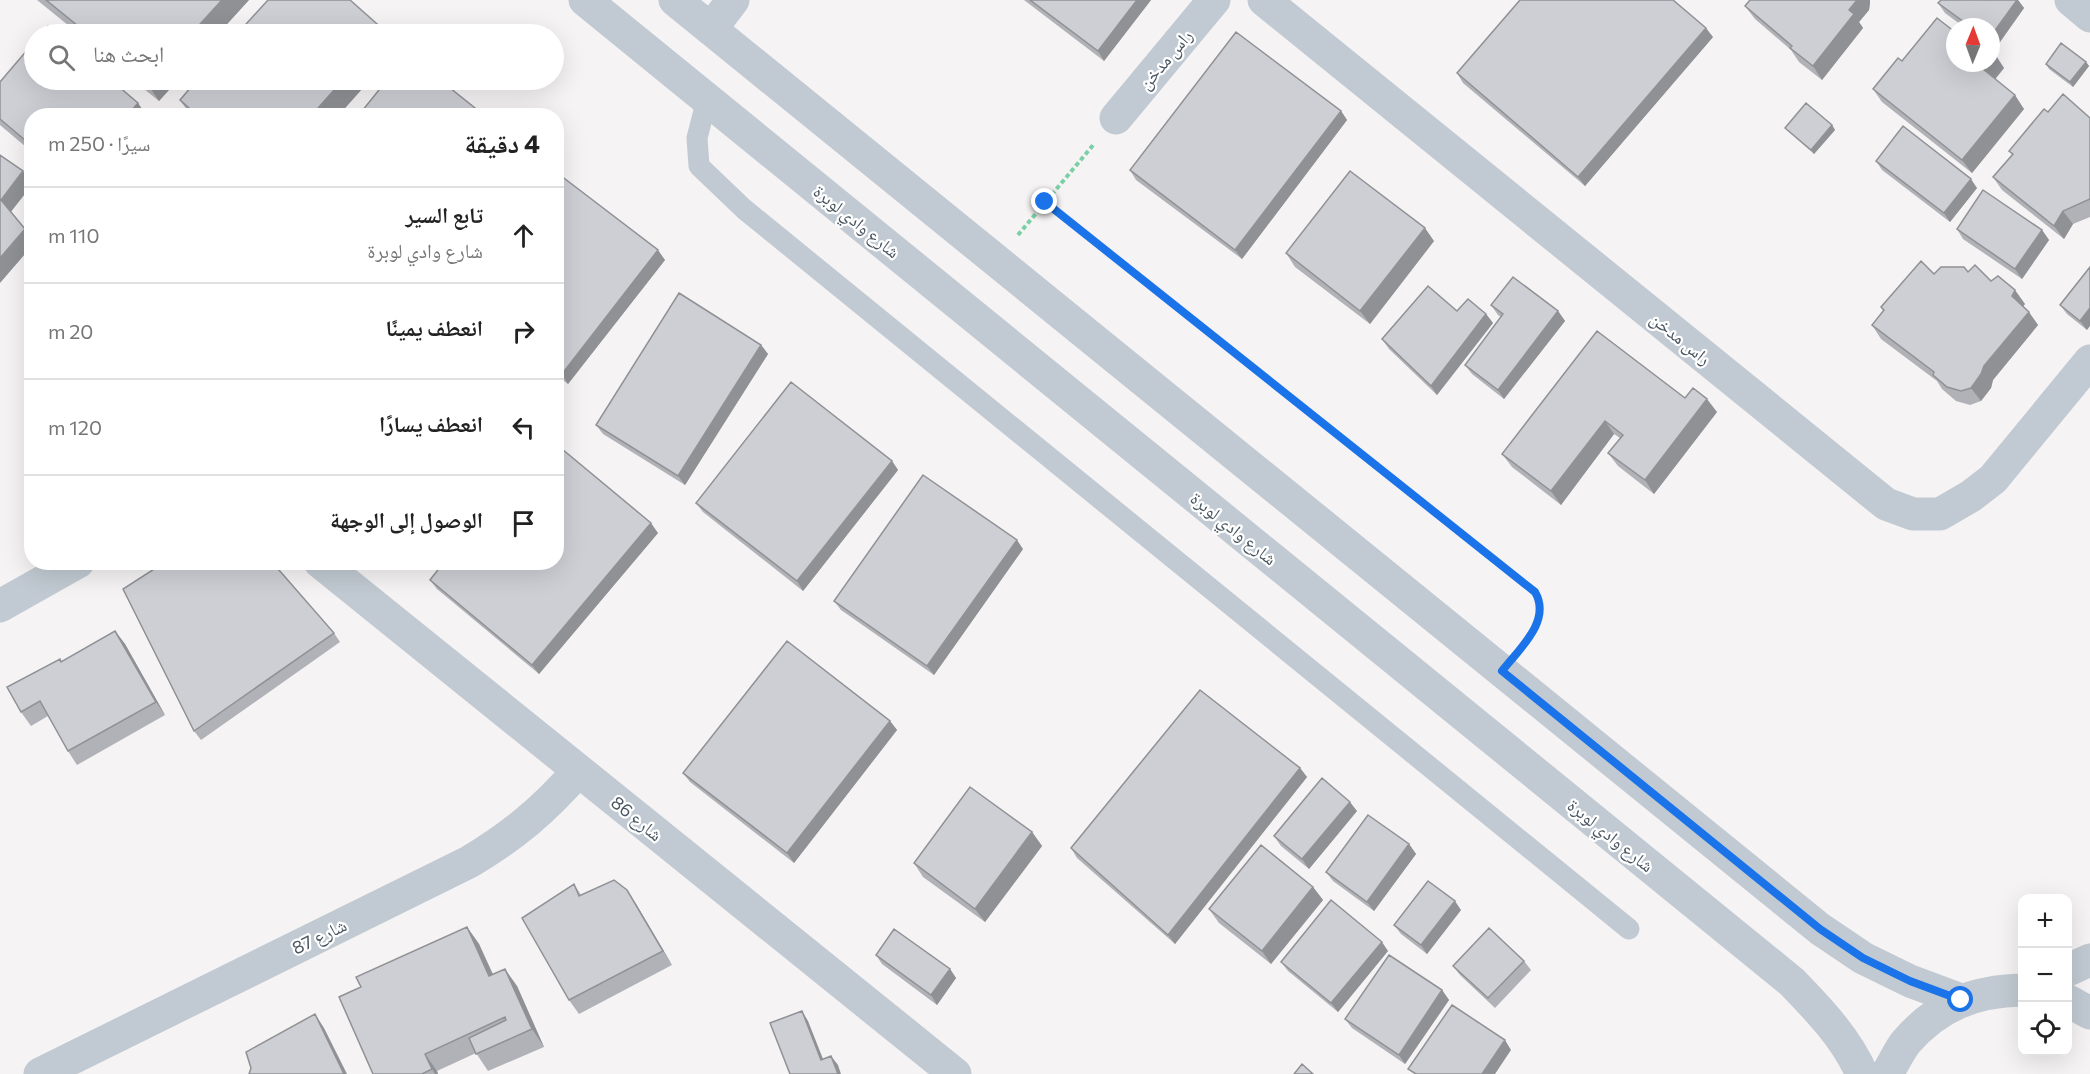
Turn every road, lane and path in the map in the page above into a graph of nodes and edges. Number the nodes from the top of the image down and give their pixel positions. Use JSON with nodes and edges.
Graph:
{"nodes":[{"id":1,"x":585,"y":0,"type":"edge"},
{"id":2,"x":675,"y":0,"type":"edge"},
{"id":3,"x":733,"y":0,"type":"edge"},
{"id":4,"x":1214,"y":0,"type":"edge"},
{"id":5,"x":1264,"y":0,"type":"edge"},
{"id":6,"x":2071,"y":0,"type":"edge"},
{"id":7,"x":2090,"y":16,"type":"edge"},
{"id":8,"x":711,"y":29,"type":"junction"},
{"id":9,"x":707,"y":99,"type":"junction"},
{"id":10,"x":1116,"y":118,"type":"joint"},
{"id":11,"x":1045,"y":202,"type":"junction"},
{"id":12,"x":996,"y":261,"type":"junction"},
{"id":13,"x":2090,"y":361,"type":"edge"},
{"id":14,"x":64,"y":570,"type":"edge"},
{"id":15,"x":330,"y":570,"type":"edge"},
{"id":16,"x":0,"y":606,"type":"edge"},
{"id":17,"x":1502,"y":671,"type":"junction"},
{"id":18,"x":578,"y":771,"type":"junction"},
{"id":19,"x":1629,"y":929,"type":"dead end"},
{"id":20,"x":2090,"y":960,"type":"edge"},
{"id":21,"x":2072,"y":968,"type":"edge"},
{"id":22,"x":2018,"y":990,"type":"edge"},
{"id":23,"x":1961,"y":1000,"type":"junction"},
{"id":24,"x":2069,"y":1002,"type":"edge"},
{"id":25,"x":2090,"y":1012,"type":"edge"},
{"id":26,"x":40,"y":1074,"type":"edge"},
{"id":27,"x":955,"y":1074,"type":"edge"},
{"id":28,"x":1862,"y":1074,"type":"edge"},
{"id":29,"x":1887,"y":1074,"type":"edge"}],
"edges":[{"from":1,"to":9,"type":"street","name":"شارع وادي لوبرة"},
{"from":2,"to":8,"type":"street"},
{"from":3,"to":8,"type":"street"},
{"from":4,"to":10,"type":"street","name":"راس مدخن"},
{"from":5,"to":13,"type":"street","name":"راس مدخن"},
{"from":6,"to":7,"type":"street"},
{"from":8,"to":12,"type":"street"},
{"from":9,"to":19,"type":"lane"},
{"from":9,"to":28,"type":"street","name":"شارع وادي لوبرة"},
{"from":10,"to":11,"type":"path"},
{"from":11,"to":12,"type":"path"},
{"from":11,"to":17,"type":"path"},
{"from":12,"to":17,"type":"street"},
{"from":14,"to":16,"type":"street"},
{"from":15,"to":18,"type":"street","name":"شارع 86"},
{"from":17,"to":23,"type":"street"},
{"from":18,"to":26,"type":"street","name":"شارع 87"},
{"from":18,"to":27,"type":"street","name":"شارع 86"},
{"from":20,"to":21,"type":"street"},
{"from":22,"to":23,"type":"street"},
{"from":23,"to":29,"type":"street"},
{"from":24,"to":25,"type":"street"}]}
